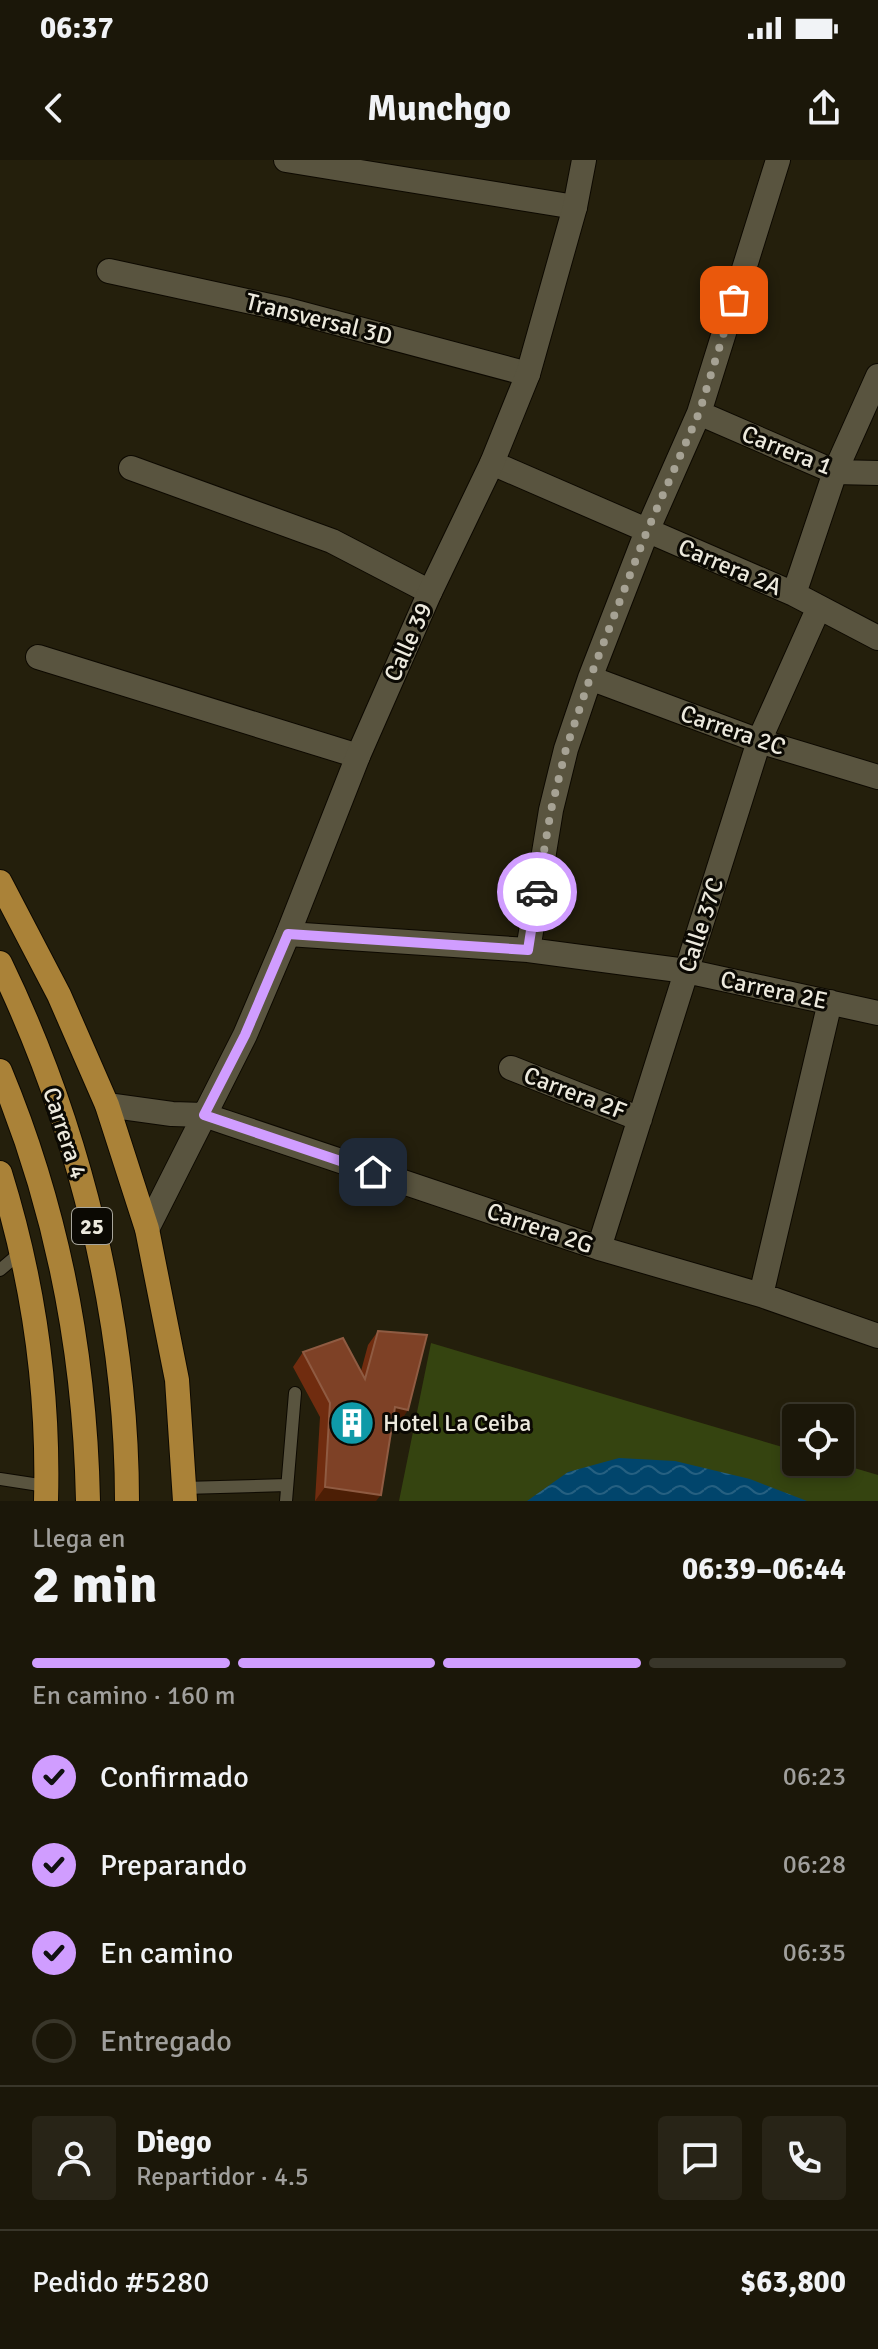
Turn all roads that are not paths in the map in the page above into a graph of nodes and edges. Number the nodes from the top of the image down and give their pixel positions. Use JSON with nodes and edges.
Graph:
{"nodes":[{"id":1,"x":286,"y":160,"type":"edge"},
{"id":2,"x":584,"y":160,"type":"edge"},
{"id":3,"x":778,"y":160,"type":"edge"},
{"id":4,"x":575,"y":207,"type":"junction"},
{"id":5,"x":109,"y":271,"type":"dead end"},
{"id":6,"x":528,"y":374,"type":"junction"},
{"id":7,"x":878,"y":376,"type":"edge"},
{"id":8,"x":699,"y":413,"type":"junction"},
{"id":9,"x":492,"y":463,"type":"junction"},
{"id":10,"x":131,"y":468,"type":"dead end"},
{"id":11,"x":835,"y":472,"type":"junction"},
{"id":12,"x":878,"y":473,"type":"edge"},
{"id":13,"x":647,"y":531,"type":"junction"},
{"id":14,"x":430,"y":592,"type":"junction"},
{"id":15,"x":794,"y":594,"type":"junction"},
{"id":16,"x":819,"y":607,"type":"junction"},
{"id":17,"x":878,"y":638,"type":"edge"},
{"id":18,"x":38,"y":657,"type":"dead end"},
{"id":19,"x":590,"y":678,"type":"junction"},
{"id":20,"x":759,"y":741,"type":"junction"},
{"id":21,"x":358,"y":756,"type":"junction"},
{"id":22,"x":878,"y":777,"type":"edge"},
{"id":23,"x":0,"y":882,"type":"edge"},
{"id":24,"x":288,"y":934,"type":"junction"},
{"id":25,"x":528,"y":950,"type":"junction"},
{"id":26,"x":0,"y":963,"type":"edge"},
{"id":27,"x":686,"y":971,"type":"junction"},
{"id":28,"x":830,"y":1002,"type":"junction"},
{"id":29,"x":878,"y":1013,"type":"edge"},
{"id":30,"x":511,"y":1068,"type":"dead end"},
{"id":31,"x":0,"y":1071,"type":"edge"},
{"id":32,"x":107,"y":1105,"type":"junction"},
{"id":33,"x":204,"y":1115,"type":"junction"},
{"id":34,"x":640,"y":1119,"type":"junction"},
{"id":35,"x":0,"y":1173,"type":"edge"},
{"id":36,"x":147,"y":1229,"type":"junction"},
{"id":37,"x":599,"y":1248,"type":"junction"},
{"id":38,"x":21,"y":1252,"type":"junction"},
{"id":39,"x":0,"y":1270,"type":"edge"},
{"id":40,"x":761,"y":1295,"type":"junction"},
{"id":41,"x":878,"y":1336,"type":"edge"},
{"id":42,"x":295,"y":1393,"type":"dead end"},
{"id":43,"x":0,"y":1479,"type":"edge"},
{"id":44,"x":287,"y":1485,"type":"junction"},
{"id":45,"x":46,"y":1493,"type":"edge"},
{"id":46,"x":184,"y":1494,"type":"edge"},
{"id":47,"x":88,"y":1501,"type":"edge"},
{"id":48,"x":127,"y":1501,"type":"edge"},
{"id":49,"x":286,"y":1501,"type":"edge"}],
"edges":[{"from":1,"to":4,"type":"street"},
{"from":2,"to":4,"type":"street","name":"Calle 39"},
{"from":3,"to":8,"type":"street"},
{"from":4,"to":6,"type":"street","name":"Calle 39"},
{"from":5,"to":6,"type":"street","name":"Transversal 3D"},
{"from":6,"to":9,"type":"street","name":"Calle 39"},
{"from":7,"to":11,"type":"street"},
{"from":8,"to":11,"type":"street","name":"Carrera 1"},
{"from":8,"to":13,"type":"street"},
{"from":9,"to":13,"type":"street","name":"Carrera 2A"},
{"from":9,"to":14,"type":"street","name":"Calle 39"},
{"from":10,"to":14,"type":"street"},
{"from":11,"to":12,"type":"street","name":"Carrera 1"},
{"from":11,"to":15,"type":"street"},
{"from":13,"to":15,"type":"street","name":"Carrera 2A"},
{"from":13,"to":19,"type":"street"},
{"from":14,"to":21,"type":"street","name":"Calle 39"},
{"from":15,"to":16,"type":"street","name":"Carrera 2A"},
{"from":16,"to":17,"type":"street","name":"Carrera 2A"},
{"from":16,"to":20,"type":"street","name":"Calle 37C"},
{"from":18,"to":21,"type":"street"},
{"from":19,"to":20,"type":"street","name":"Carrera 2C"},
{"from":19,"to":25,"type":"street"},
{"from":20,"to":22,"type":"street","name":"Carrera 2C"},
{"from":20,"to":27,"type":"street","name":"Calle 37C"},
{"from":21,"to":24,"type":"street","name":"Calle 39"},
{"from":23,"to":32,"type":"highway"},
{"from":24,"to":25,"type":"street","name":"Carrera 2E"},
{"from":24,"to":33,"type":"street","name":"Calle 39"},
{"from":25,"to":27,"type":"street","name":"Carrera 2E"},
{"from":26,"to":48,"type":"highway","name":"Carrera 4","number":"25"},
{"from":27,"to":28,"type":"street","name":"Carrera 2E"},
{"from":27,"to":34,"type":"street","name":"Calle 37C"},
{"from":28,"to":29,"type":"street","name":"Carrera 2E"},
{"from":28,"to":40,"type":"street"},
{"from":30,"to":34,"type":"street","name":"Carrera 2F"},
{"from":31,"to":47,"type":"highway","name":"Carrera 4","number":"25"},
{"from":32,"to":33,"type":"street"},
{"from":32,"to":36,"type":"highway"},
{"from":33,"to":36,"type":"street","name":"Calle 39"},
{"from":33,"to":37,"type":"street","name":"Carrera 2G"},
{"from":34,"to":37,"type":"street","name":"Calle 37C"},
{"from":35,"to":38,"type":"highway"},
{"from":36,"to":46,"type":"highway"},
{"from":37,"to":40,"type":"street","name":"Carrera 2G"},
{"from":38,"to":39,"type":"lane"},
{"from":38,"to":45,"type":"highway"},
{"from":40,"to":41,"type":"street","name":"Carrera 2G"},
{"from":42,"to":44,"type":"lane"},
{"from":43,"to":45,"type":"lane"},
{"from":44,"to":46,"type":"lane"},
{"from":44,"to":49,"type":"lane"}]}
